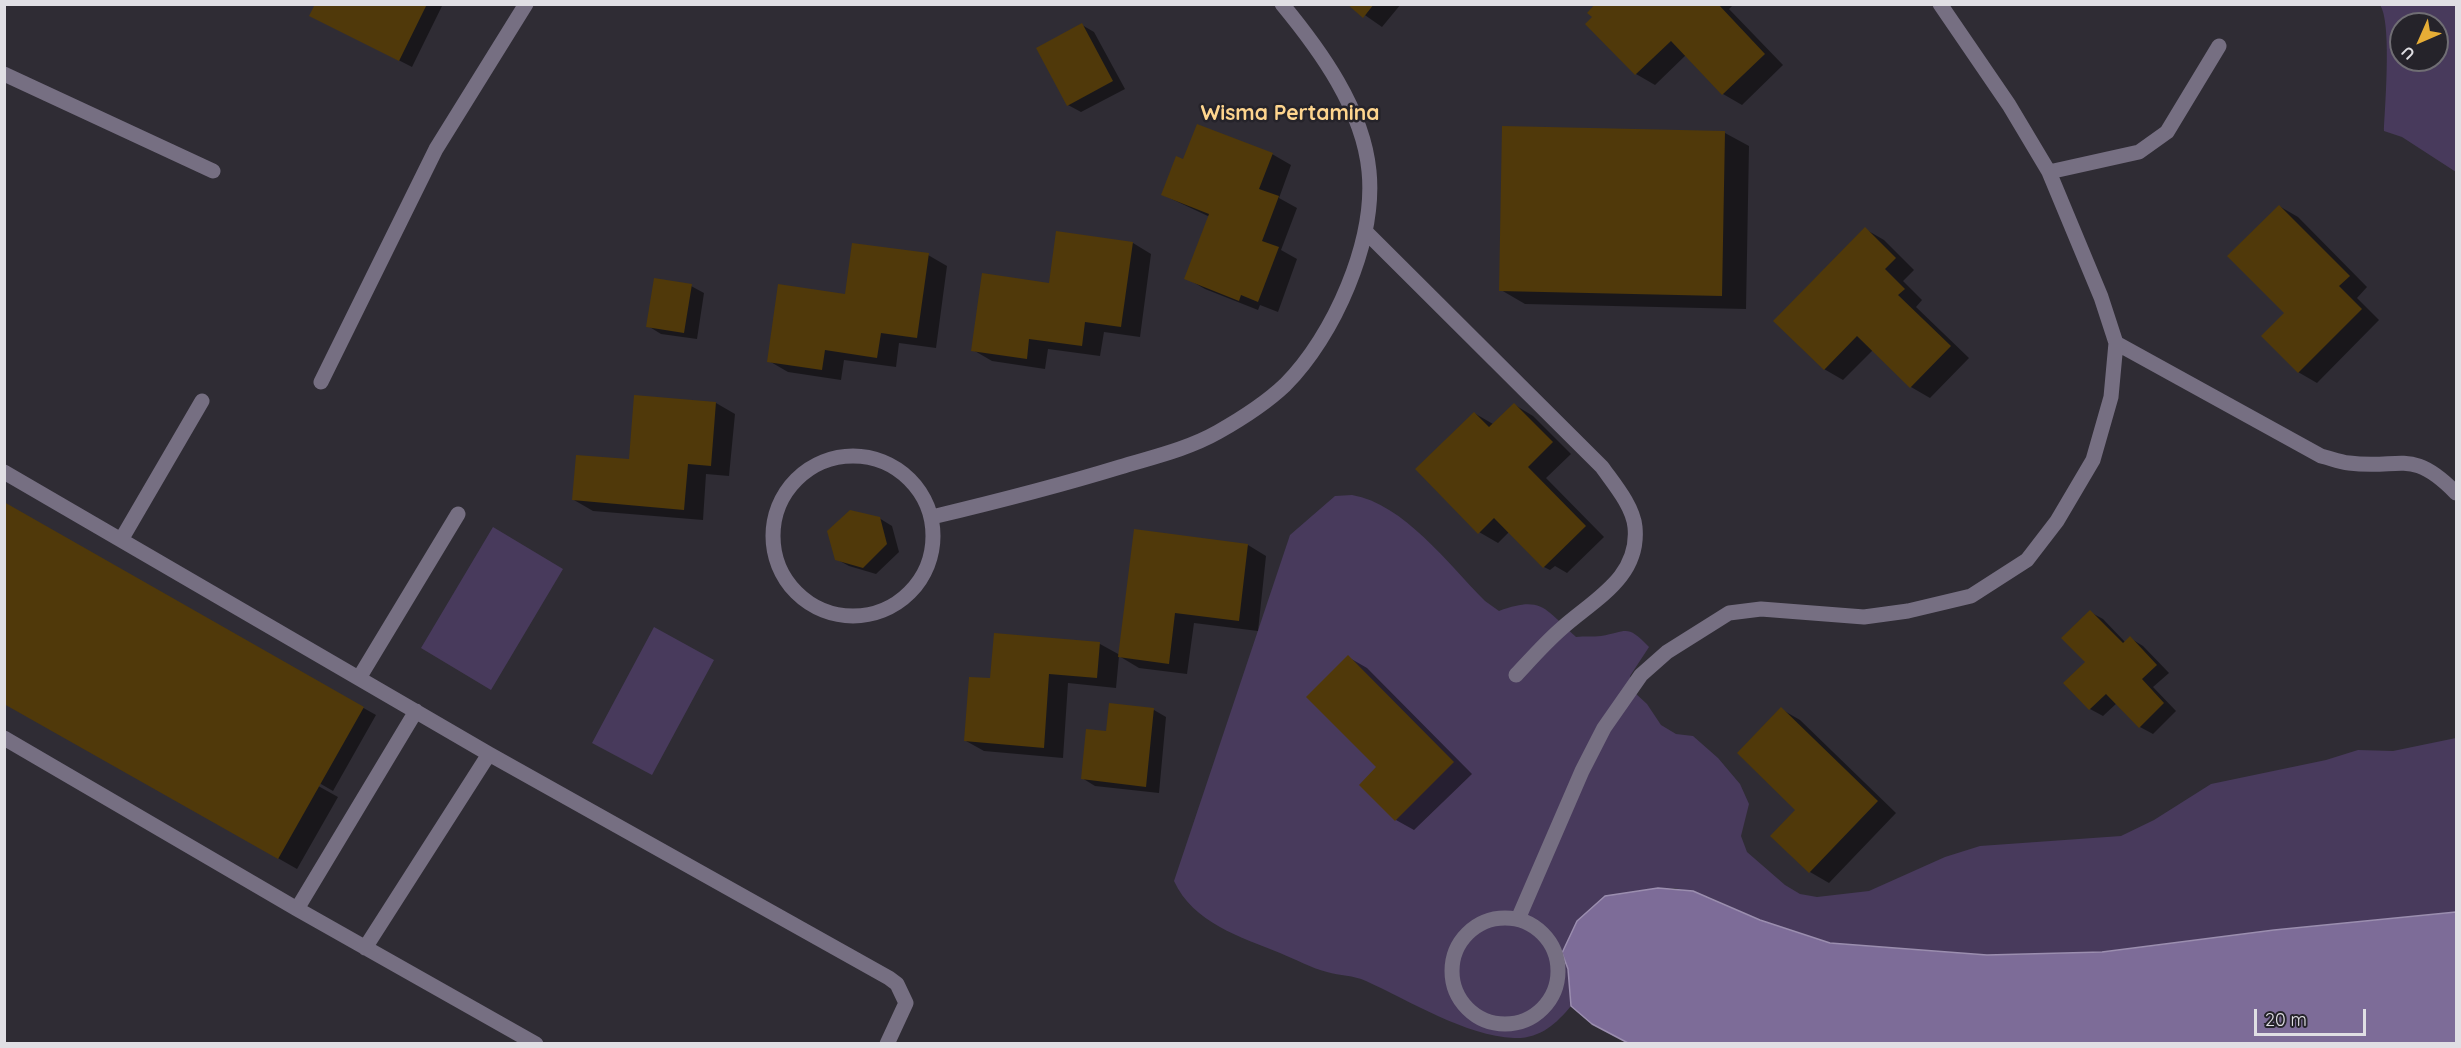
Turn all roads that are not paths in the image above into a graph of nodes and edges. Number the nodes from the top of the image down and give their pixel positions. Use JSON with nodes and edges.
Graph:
{"nodes":[{"id":1,"x":525,"y":4,"type":"edge"},
{"id":2,"x":1282,"y":4,"type":"edge"},
{"id":3,"x":1940,"y":4,"type":"edge"},
{"id":4,"x":2219,"y":46,"type":"dead end"},
{"id":5,"x":4,"y":74,"type":"edge"},
{"id":6,"x":213,"y":171,"type":"dead end"},
{"id":7,"x":2049,"y":172,"type":"junction"},
{"id":8,"x":1366,"y":232,"type":"junction"},
{"id":9,"x":2116,"y":343,"type":"junction"},
{"id":10,"x":321,"y":382,"type":"dead end"},
{"id":11,"x":202,"y":401,"type":"dead end"},
{"id":12,"x":4,"y":472,"type":"edge"},
{"id":13,"x":2457,"y":493,"type":"edge"},
{"id":14,"x":458,"y":514,"type":"dead end"},
{"id":15,"x":932,"y":517,"type":"junction"},
{"id":16,"x":121,"y":540,"type":"junction"},
{"id":17,"x":1516,"y":675,"type":"dead end"},
{"id":18,"x":359,"y":678,"type":"junction"},
{"id":19,"x":416,"y":711,"type":"junction"},
{"id":20,"x":4,"y":738,"type":"edge"},
{"id":21,"x":489,"y":754,"type":"junction"},
{"id":22,"x":297,"y":909,"type":"junction"},
{"id":23,"x":1518,"y":919,"type":"junction"},
{"id":24,"x":364,"y":948,"type":"junction"},
{"id":25,"x":536,"y":1044,"type":"edge"},
{"id":26,"x":887,"y":1044,"type":"edge"}],
"edges":[{"from":1,"to":10,"type":"street"},
{"from":2,"to":8,"type":"street"},
{"from":3,"to":7,"type":"street"},
{"from":4,"to":7,"type":"street"},
{"from":5,"to":6,"type":"street"},
{"from":7,"to":9,"type":"street"},
{"from":8,"to":15,"type":"street"},
{"from":8,"to":17,"type":"street"},
{"from":9,"to":13,"type":"street"},
{"from":9,"to":23,"type":"street"},
{"from":11,"to":16,"type":"street"},
{"from":12,"to":16,"type":"street"},
{"from":14,"to":18,"type":"street"},
{"from":15,"to":15,"type":"street"},
{"from":16,"to":18,"type":"street"},
{"from":18,"to":19,"type":"street"},
{"from":19,"to":21,"type":"street"},
{"from":19,"to":22,"type":"street"},
{"from":20,"to":22,"type":"street"},
{"from":21,"to":24,"type":"street"},
{"from":21,"to":26,"type":"street"},
{"from":22,"to":24,"type":"street"},
{"from":23,"to":23,"type":"street"},
{"from":24,"to":25,"type":"street"}]}
